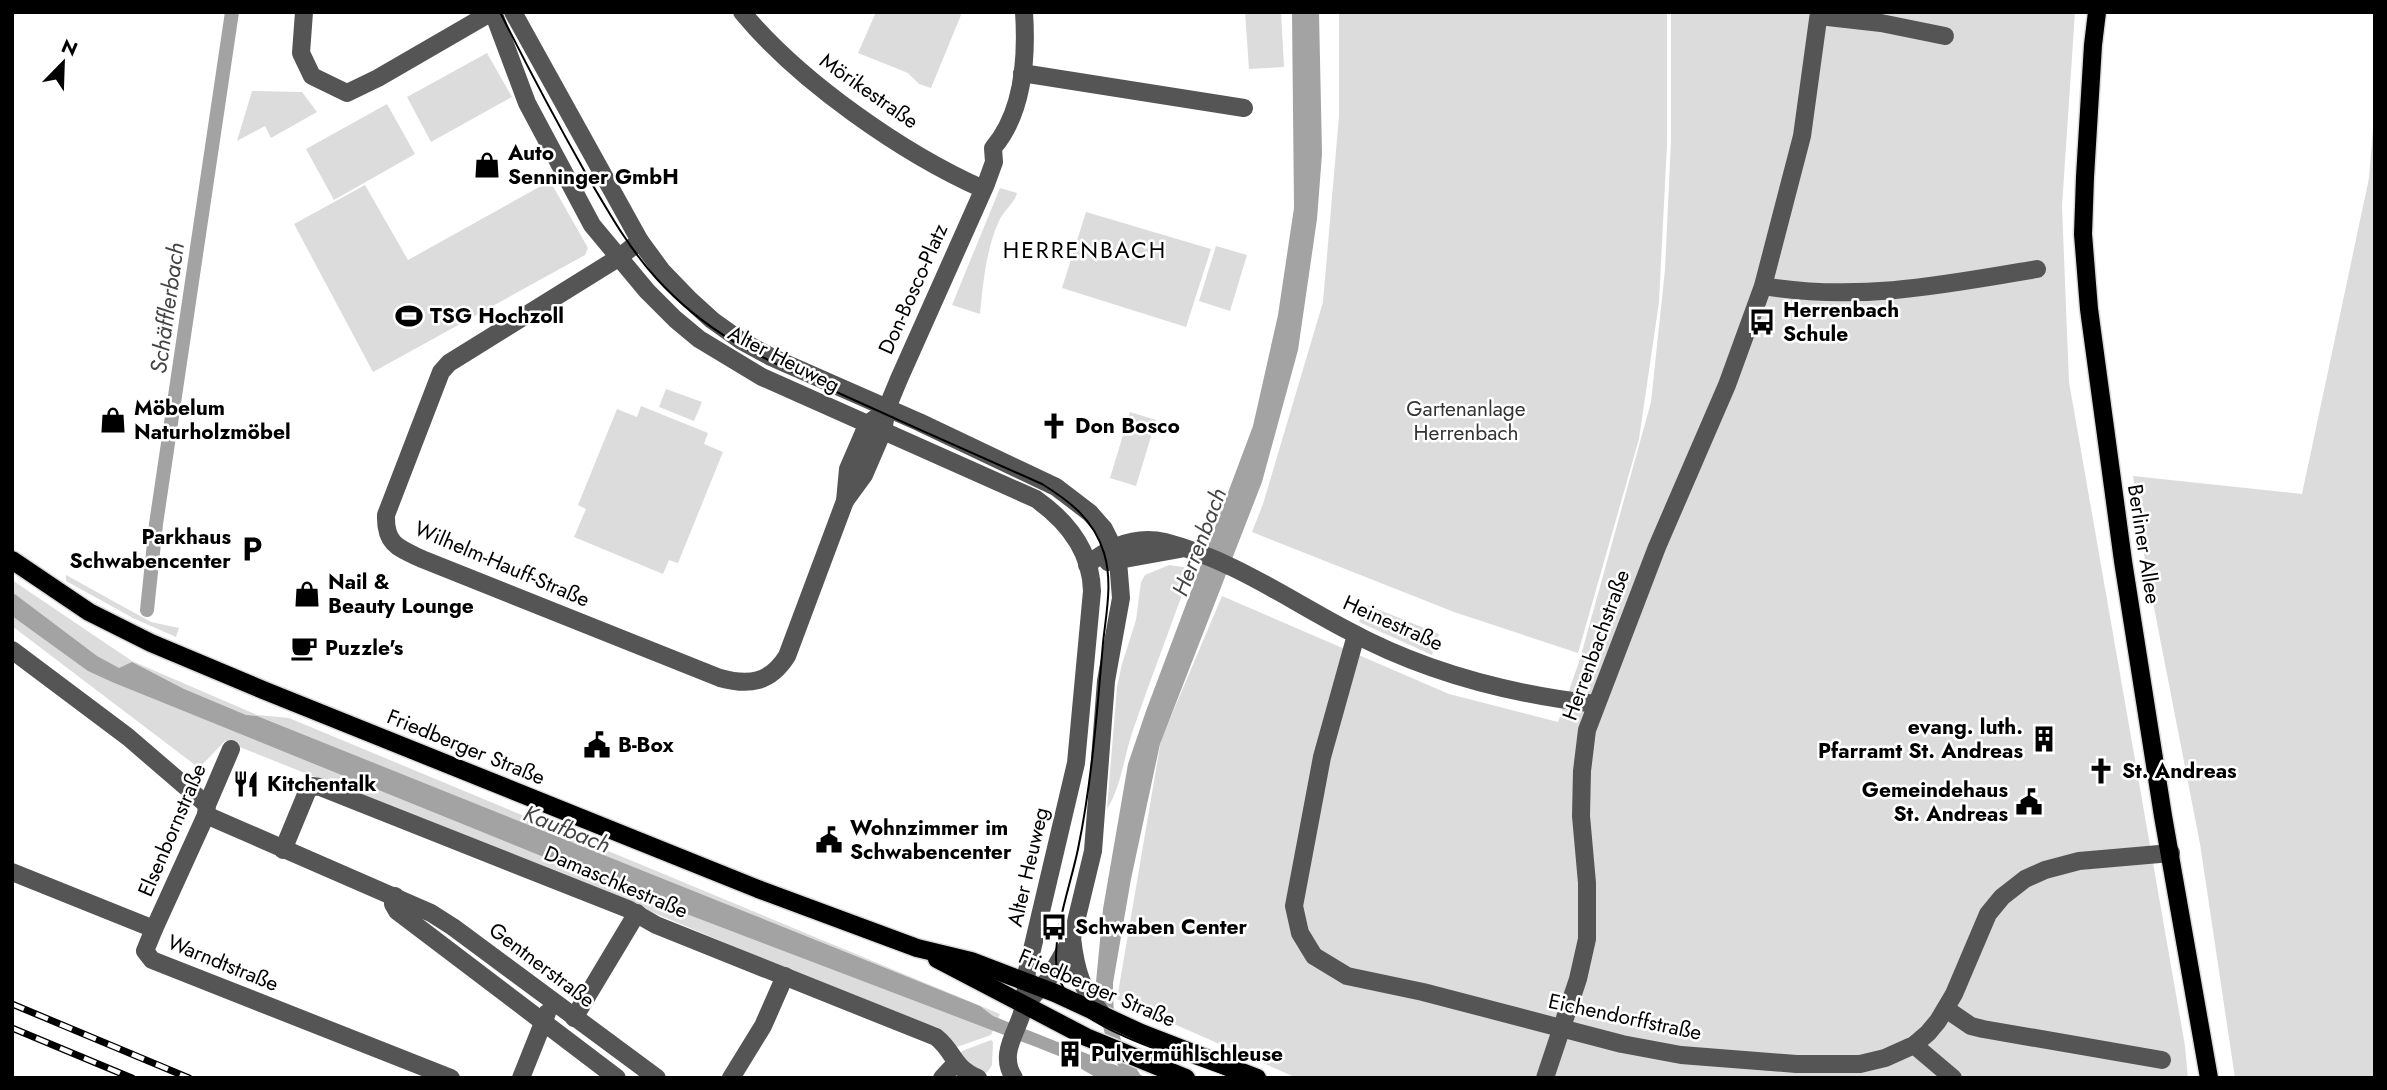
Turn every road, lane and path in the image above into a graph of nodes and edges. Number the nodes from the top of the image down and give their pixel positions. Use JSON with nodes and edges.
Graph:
{"nodes":[{"id":1,"x":304,"y":12,"type":"edge"},
{"id":2,"x":493,"y":12,"type":"edge"},
{"id":3,"x":513,"y":12,"type":"edge"},
{"id":4,"x":742,"y":12,"type":"edge"},
{"id":5,"x":1024,"y":12,"type":"edge"},
{"id":6,"x":2097,"y":12,"type":"edge"},
{"id":7,"x":1819,"y":14,"type":"edge"},
{"id":8,"x":1945,"y":36,"type":"dead end"},
{"id":9,"x":1022,"y":73,"type":"junction"},
{"id":10,"x":1244,"y":108,"type":"dead end"},
{"id":11,"x":983,"y":189,"type":"junction"},
{"id":12,"x":640,"y":241,"type":"junction"},
{"id":13,"x":618,"y":258,"type":"junction"},
{"id":14,"x":2037,"y":269,"type":"dead end"},
{"id":15,"x":1763,"y":286,"type":"junction"},
{"id":16,"x":887,"y":408,"type":"junction"},
{"id":17,"x":875,"y":428,"type":"junction"},
{"id":18,"x":12,"y":560,"type":"edge"},
{"id":19,"x":1117,"y":561,"type":"junction"},
{"id":20,"x":1087,"y":565,"type":"junction"},
{"id":21,"x":1092,"y":583,"type":"junction"},
{"id":22,"x":1356,"y":635,"type":"junction"},
{"id":23,"x":12,"y":650,"type":"edge"},
{"id":24,"x":1596,"y":704,"type":"junction"},
{"id":25,"x":231,"y":749,"type":"dead end"},
{"id":26,"x":206,"y":810,"type":"junction"},
{"id":27,"x":283,"y":850,"type":"junction"},
{"id":28,"x":2171,"y":853,"type":"junction"},
{"id":29,"x":12,"y":873,"type":"edge"},
{"id":30,"x":395,"y":896,"type":"junction"},
{"id":31,"x":637,"y":914,"type":"junction"},
{"id":32,"x":154,"y":929,"type":"junction"},
{"id":33,"x":1072,"y":938,"type":"junction"},
{"id":34,"x":917,"y":948,"type":"junction"},
{"id":35,"x":785,"y":976,"type":"junction"},
{"id":36,"x":1034,"y":985,"type":"junction"},
{"id":37,"x":1085,"y":1000,"type":"junction"},
{"id":38,"x":552,"y":1002,"type":"junction"},
{"id":39,"x":1946,"y":1009,"type":"junction"},
{"id":40,"x":1022,"y":1013,"type":"junction"},
{"id":41,"x":574,"y":1018,"type":"junction"},
{"id":42,"x":543,"y":1022,"type":"junction"},
{"id":43,"x":1563,"y":1028,"type":"junction"},
{"id":44,"x":1914,"y":1045,"type":"junction"},
{"id":45,"x":2162,"y":1060,"type":"dead end"},
{"id":46,"x":955,"y":1064,"type":"junction"},
{"id":47,"x":451,"y":1078,"type":"edge"},
{"id":48,"x":521,"y":1078,"type":"edge"},
{"id":49,"x":617,"y":1078,"type":"edge"},
{"id":50,"x":657,"y":1078,"type":"edge"},
{"id":51,"x":731,"y":1078,"type":"edge"},
{"id":52,"x":942,"y":1078,"type":"edge"},
{"id":53,"x":978,"y":1078,"type":"edge"},
{"id":54,"x":1014,"y":1078,"type":"edge"},
{"id":55,"x":1186,"y":1078,"type":"edge"},
{"id":56,"x":1257,"y":1078,"type":"edge"},
{"id":57,"x":1545,"y":1078,"type":"edge"},
{"id":58,"x":1952,"y":1078,"type":"edge"},
{"id":59,"x":2209,"y":1078,"type":"edge"}],
"edges":[{"from":1,"to":2,"type":"street"},
{"from":2,"to":13,"type":"street","name":"Alter Heuweg"},
{"from":3,"to":12,"type":"street","name":"Alter Heuweg"},
{"from":4,"to":11,"type":"street","name":"Mörikestraße"},
{"from":5,"to":9,"type":"street","name":"Don-Bosco-Platz"},
{"from":6,"to":28,"type":"main road","name":"Berliner Allee"},
{"from":7,"to":8,"type":"street","name":"Herrenbachstraße"},
{"from":7,"to":15,"type":"street","name":"Herrenbachstraße"},
{"from":9,"to":10,"type":"street"},
{"from":9,"to":11,"type":"street","name":"Don-Bosco-Platz"},
{"from":11,"to":16,"type":"street","name":"Don-Bosco-Platz"},
{"from":12,"to":13,"type":"street","name":"Wilhelm-Hauff-Straße"},
{"from":12,"to":16,"type":"street","name":"Alter Heuweg"},
{"from":13,"to":17,"type":"street","name":"Alter Heuweg"},
{"from":13,"to":17,"type":"street","name":"Wilhelm-Hauff-Straße"},
{"from":14,"to":15,"type":"street"},
{"from":15,"to":24,"type":"street","name":"Herrenbachstraße"},
{"from":16,"to":17,"type":"street","name":"Wilhelm-Hauff-Straße"},
{"from":16,"to":19,"type":"street","name":"Alter Heuweg"},
{"from":17,"to":20,"type":"street","name":"Alter Heuweg"},
{"from":18,"to":34,"type":"main road","name":"Friedberger Straße"},
{"from":19,"to":20,"type":"street","name":"Heinestraße"},
{"from":19,"to":21,"type":"street"},
{"from":19,"to":22,"type":"street","name":"Heinestraße"},
{"from":19,"to":33,"type":"street"},
{"from":20,"to":21,"type":"street","name":"Alter Heuweg"},
{"from":21,"to":36,"type":"street","name":"Alter Heuweg"},
{"from":22,"to":24,"type":"street","name":"Heinestraße"},
{"from":22,"to":43,"type":"street","name":"Eichendorffstraße"},
{"from":23,"to":26,"type":"street","name":"Gentnerstraße"},
{"from":24,"to":43,"type":"street","name":"Herrenbachstraße"},
{"from":25,"to":26,"type":"street","name":"Elsenbornstraße"},
{"from":26,"to":27,"type":"street","name":"Gentnerstraße"},
{"from":26,"to":32,"type":"street","name":"Elsenbornstraße"},
{"from":27,"to":30,"type":"street","name":"Gentnerstraße"},
{"from":27,"to":31,"type":"street","name":"Damaschkestraße"},
{"from":28,"to":39,"type":"street","name":"Eichendorffstraße"},
{"from":28,"to":59,"type":"main road","name":"Berliner Allee"},
{"from":29,"to":32,"type":"street","name":"Warndtstraße"},
{"from":30,"to":38,"type":"street","name":"Gentnerstraße"},
{"from":30,"to":42,"type":"street"},
{"from":31,"to":35,"type":"street","name":"Damaschkestraße"},
{"from":31,"to":41,"type":"street"},
{"from":32,"to":47,"type":"street","name":"Warndtstraße"},
{"from":33,"to":36,"type":"street"},
{"from":33,"to":37,"type":"street"},
{"from":34,"to":36,"type":"main road","name":"Friedberger Straße"},
{"from":34,"to":40,"type":"main road","name":"Friedberger Straße"},
{"from":35,"to":46,"type":"street","name":"Damaschkestraße"},
{"from":35,"to":51,"type":"street"},
{"from":36,"to":37,"type":"main road","name":"Friedberger Straße"},
{"from":36,"to":40,"type":"street"},
{"from":37,"to":56,"type":"main road","name":"Friedberger Straße"},
{"from":38,"to":41,"type":"street","name":"Gentnerstraße"},
{"from":38,"to":42,"type":"street"},
{"from":39,"to":44,"type":"street","name":"Eichendorffstraße"},
{"from":39,"to":45,"type":"street"},
{"from":40,"to":54,"type":"street"},
{"from":40,"to":55,"type":"main road","name":"Friedberger Straße"},
{"from":41,"to":50,"type":"street","name":"Gentnerstraße"},
{"from":42,"to":48,"type":"street"},
{"from":42,"to":49,"type":"street"},
{"from":43,"to":44,"type":"street","name":"Eichendorffstraße"},
{"from":43,"to":57,"type":"street","name":"Herrenbachstraße"},
{"from":44,"to":58,"type":"street"},
{"from":46,"to":52,"type":"street"},
{"from":46,"to":53,"type":"street"}]}
